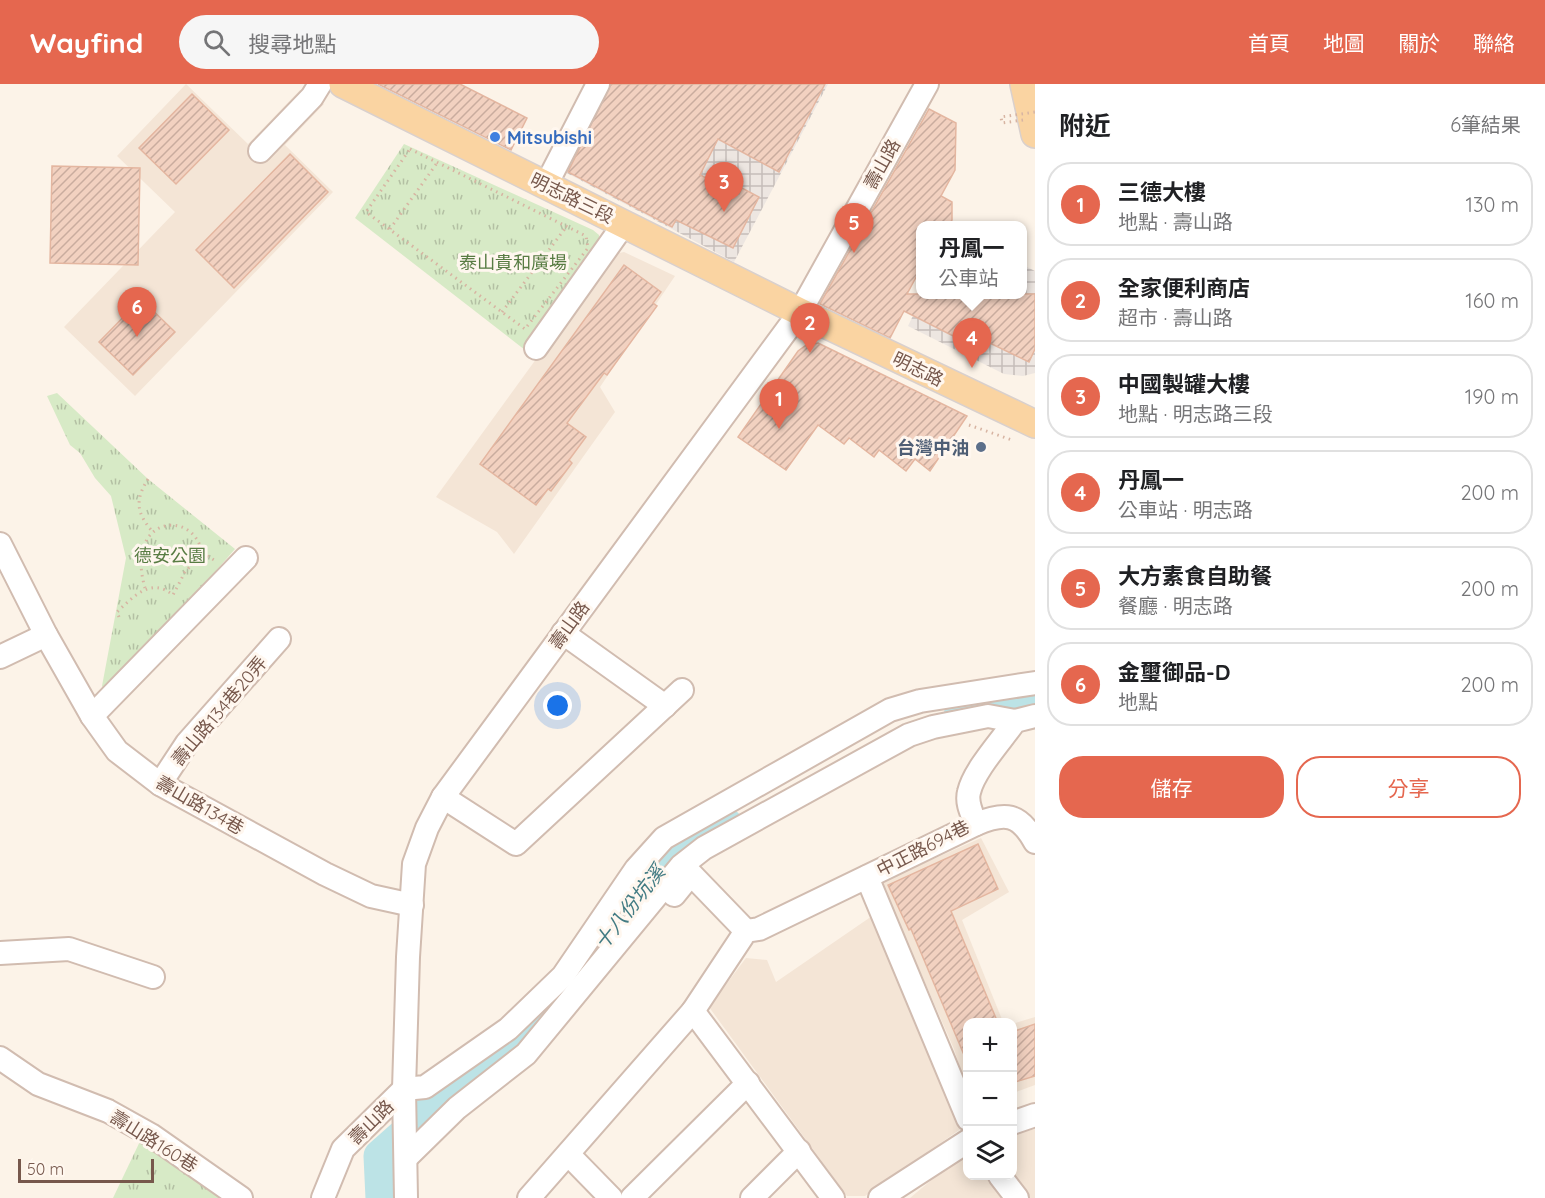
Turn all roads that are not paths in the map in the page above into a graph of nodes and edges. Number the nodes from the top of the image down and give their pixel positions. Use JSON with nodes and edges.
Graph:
{"nodes":[{"id":1,"x":320,"y":84,"type":"edge"},
{"id":2,"x":343,"y":84,"type":"edge"},
{"id":3,"x":598,"y":84,"type":"edge"},
{"id":4,"x":927,"y":84,"type":"edge"},
{"id":5,"x":1024,"y":84,"type":"edge"},
{"id":6,"x":1029,"y":127,"type":"edge"},
{"id":7,"x":260,"y":152,"type":"dead end"},
{"id":8,"x":546,"y":185,"type":"junction"},
{"id":9,"x":624,"y":224,"type":"junction"},
{"id":10,"x":800,"y":312,"type":"junction"},
{"id":11,"x":530,"y":339,"type":"road end"},
{"id":12,"x":1035,"y":401,"type":"edge"},
{"id":13,"x":1002,"y":409,"type":"junction"},
{"id":14,"x":1035,"y":424,"type":"edge"},
{"id":15,"x":0,"y":544,"type":"edge"},
{"id":16,"x":246,"y":558,"type":"dead end"},
{"id":17,"x":563,"y":633,"type":"junction"},
{"id":18,"x":46,"y":635,"type":"junction"},
{"id":19,"x":279,"y":639,"type":"dead end"},
{"id":20,"x":0,"y":657,"type":"edge"},
{"id":21,"x":1035,"y":683,"type":"edge"},
{"id":22,"x":682,"y":690,"type":"dead end"},
{"id":23,"x":665,"y":706,"type":"junction"},
{"id":24,"x":92,"y":716,"type":"junction"},
{"id":25,"x":1029,"y":721,"type":"edge"},
{"id":26,"x":160,"y":784,"type":"junction"},
{"id":27,"x":443,"y":797,"type":"junction"},
{"id":28,"x":976,"y":824,"type":"junction"},
{"id":29,"x":1035,"y":842,"type":"edge"},
{"id":30,"x":867,"y":876,"type":"junction"},
{"id":31,"x":411,"y":905,"type":"junction"},
{"id":32,"x":746,"y":931,"type":"junction"},
{"id":33,"x":0,"y":953,"type":"edge"},
{"id":34,"x":153,"y":977,"type":"dead end"},
{"id":35,"x":693,"y":1011,"type":"junction"},
{"id":36,"x":0,"y":1058,"type":"edge"},
{"id":37,"x":529,"y":1072,"type":"dead end"},
{"id":38,"x":748,"y":1083,"type":"junction"},
{"id":39,"x":404,"y":1095,"type":"junction"},
{"id":40,"x":963,"y":1107,"type":"edge"},
{"id":41,"x":1035,"y":1115,"type":"edge"},
{"id":42,"x":1017,"y":1121,"type":"edge"},
{"id":43,"x":963,"y":1144,"type":"edge"},
{"id":44,"x":799,"y":1151,"type":"junction"},
{"id":45,"x":568,"y":1154,"type":"junction"},
{"id":46,"x":406,"y":1157,"type":"junction"},
{"id":47,"x":1003,"y":1180,"type":"edge"},
{"id":48,"x":241,"y":1198,"type":"edge"},
{"id":49,"x":323,"y":1198,"type":"edge"},
{"id":50,"x":406,"y":1198,"type":"edge"},
{"id":51,"x":529,"y":1198,"type":"edge"},
{"id":52,"x":611,"y":1198,"type":"edge"},
{"id":53,"x":632,"y":1198,"type":"edge"},
{"id":54,"x":752,"y":1198,"type":"edge"},
{"id":55,"x":833,"y":1198,"type":"edge"},
{"id":56,"x":880,"y":1198,"type":"edge"},
{"id":57,"x":1017,"y":1198,"type":"edge"}],
"edges":[{"from":1,"to":7,"type":"street"},
{"from":2,"to":8,"type":"main road","name":"明志路三段"},
{"from":3,"to":8,"type":"street"},
{"from":4,"to":10,"type":"street","name":"壽山路"},
{"from":5,"to":6,"type":"main road"},
{"from":8,"to":9,"type":"main road","name":"明志路三段"},
{"from":9,"to":10,"type":"main road","name":"明志路三段"},
{"from":9,"to":11,"type":"street"},
{"from":10,"to":13,"type":"main road","name":"明志路"},
{"from":10,"to":17,"type":"street","name":"壽山路"},
{"from":12,"to":13,"type":"main road"},
{"from":13,"to":14,"type":"main road","name":"明志路"},
{"from":15,"to":18,"type":"street","name":"壽山路134巷"},
{"from":16,"to":24,"type":"street"},
{"from":17,"to":23,"type":"street"},
{"from":17,"to":27,"type":"street","name":"壽山路"},
{"from":18,"to":20,"type":"street"},
{"from":18,"to":24,"type":"street","name":"壽山路134巷"},
{"from":19,"to":26,"type":"street","name":"壽山路134巷20弄"},
{"from":21,"to":39,"type":"street"},
{"from":22,"to":23,"type":"street"},
{"from":23,"to":27,"type":"street"},
{"from":24,"to":26,"type":"street","name":"壽山路134巷"},
{"from":25,"to":28,"type":"street","name":"中正路694巷"},
{"from":25,"to":46,"type":"street"},
{"from":26,"to":31,"type":"street","name":"壽山路134巷"},
{"from":27,"to":31,"type":"street","name":"壽山路"},
{"from":28,"to":29,"type":"street"},
{"from":28,"to":30,"type":"street","name":"中正路694巷"},
{"from":30,"to":32,"type":"street","name":"中正路694巷"},
{"from":30,"to":40,"type":"street"},
{"from":31,"to":39,"type":"street","name":"壽山路"},
{"from":32,"to":35,"type":"street"},
{"from":32,"to":37,"type":"street"},
{"from":33,"to":34,"type":"street"},
{"from":35,"to":38,"type":"street"},
{"from":35,"to":45,"type":"street"},
{"from":36,"to":48,"type":"street","name":"壽山路160巷"},
{"from":38,"to":44,"type":"street"},
{"from":38,"to":53,"type":"street"},
{"from":39,"to":46,"type":"street"},
{"from":39,"to":49,"type":"street","name":"壽山路"},
{"from":41,"to":42,"type":"street"},
{"from":43,"to":56,"type":"street"},
{"from":44,"to":54,"type":"street"},
{"from":44,"to":55,"type":"street"},
{"from":45,"to":51,"type":"street"},
{"from":45,"to":52,"type":"street"},
{"from":46,"to":50,"type":"street"},
{"from":47,"to":57,"type":"street"}]}
